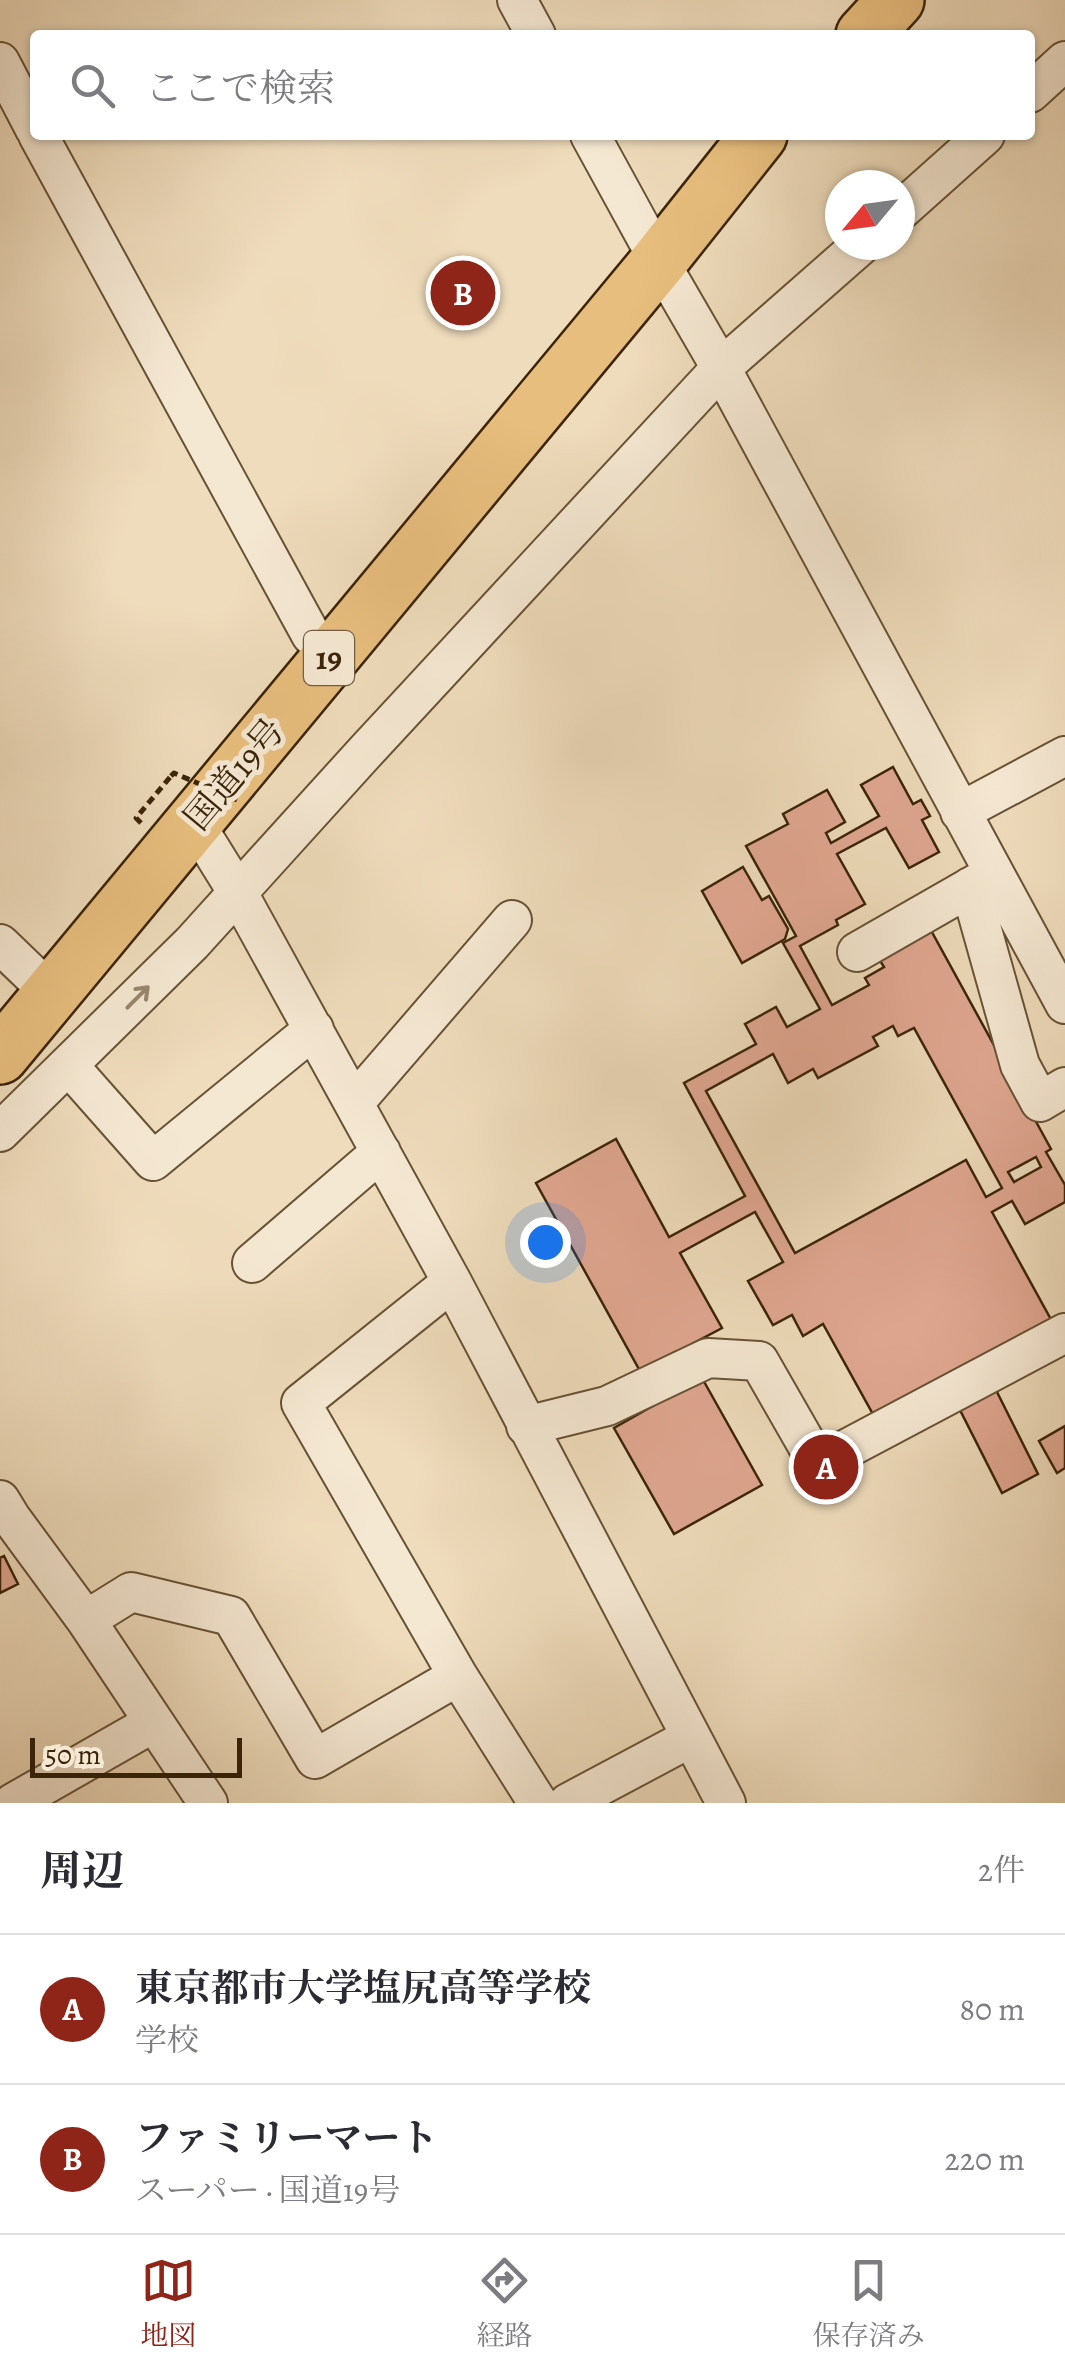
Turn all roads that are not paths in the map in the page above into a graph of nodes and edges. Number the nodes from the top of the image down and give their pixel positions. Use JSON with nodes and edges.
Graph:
{"nodes":[{"id":1,"x":517,"y":0,"type":"edge"},
{"id":2,"x":867,"y":0,"type":"edge"},
{"id":3,"x":896,"y":0,"type":"edge"},
{"id":4,"x":533,"y":30,"type":"edge"},
{"id":5,"x":844,"y":30,"type":"edge"},
{"id":6,"x":869,"y":30,"type":"edge"},
{"id":7,"x":1065,"y":61,"type":"edge"},
{"id":8,"x":0,"y":62,"type":"edge"},
{"id":9,"x":1035,"y":88,"type":"edge"},
{"id":10,"x":30,"y":119,"type":"edge"},
{"id":11,"x":41,"y":140,"type":"edge"},
{"id":12,"x":593,"y":140,"type":"edge"},
{"id":13,"x":756,"y":140,"type":"edge"},
{"id":14,"x":768,"y":140,"type":"edge"},
{"id":15,"x":979,"y":140,"type":"edge"},
{"id":16,"x":915,"y":198,"type":"edge"},
{"id":17,"x":845,"y":260,"type":"edge"},
{"id":18,"x":659,"y":261,"type":"junction"},
{"id":19,"x":722,"y":368,"type":"junction"},
{"id":20,"x":331,"y":656,"type":"junction"},
{"id":21,"x":1065,"y":756,"type":"edge"},
{"id":22,"x":191,"y":811,"type":"junction"},
{"id":23,"x":960,"y":812,"type":"junction"},
{"id":24,"x":982,"y":880,"type":"junction"},
{"id":25,"x":238,"y":893,"type":"junction"},
{"id":26,"x":512,"y":920,"type":"dead end"},
{"id":27,"x":0,"y":944,"type":"edge"},
{"id":28,"x":857,"y":952,"type":"dead end"},
{"id":29,"x":52,"y":994,"type":"junction"},
{"id":30,"x":1065,"y":1004,"type":"edge"},
{"id":31,"x":314,"y":1029,"type":"junction"},
{"id":32,"x":0,"y":1056,"type":"edge"},
{"id":33,"x":69,"y":1066,"type":"junction"},
{"id":34,"x":1064,"y":1090,"type":"edge"},
{"id":35,"x":354,"y":1103,"type":"junction"},
{"id":36,"x":0,"y":1132,"type":"edge"},
{"id":37,"x":381,"y":1152,"type":"junction"},
{"id":38,"x":252,"y":1264,"type":"dead end"},
{"id":39,"x":452,"y":1282,"type":"junction"},
{"id":40,"x":1065,"y":1333,"type":"edge"},
{"id":41,"x":526,"y":1426,"type":"junction"},
{"id":42,"x":0,"y":1500,"type":"edge"},
{"id":43,"x":86,"y":1620,"type":"junction"},
{"id":44,"x":458,"y":1676,"type":"junction"},
{"id":45,"x":153,"y":1722,"type":"junction"},
{"id":46,"x":690,"y":1738,"type":"junction"},
{"id":47,"x":13,"y":1803,"type":"edge"},
{"id":48,"x":208,"y":1803,"type":"edge"},
{"id":49,"x":538,"y":1803,"type":"edge"},
{"id":50,"x":568,"y":1803,"type":"edge"},
{"id":51,"x":726,"y":1803,"type":"edge"}],
"edges":[{"from":1,"to":4,"type":"street"},
{"from":2,"to":5,"type":"highway"},
{"from":3,"to":6,"type":"highway"},
{"from":7,"to":9,"type":"street"},
{"from":8,"to":10,"type":"street"},
{"from":11,"to":20,"type":"street"},
{"from":12,"to":18,"type":"street"},
{"from":13,"to":18,"type":"highway","name":"国道19号","number":"19"},
{"from":14,"to":18,"type":"highway","name":"国道19号","number":"19"},
{"from":15,"to":16,"type":"street"},
{"from":17,"to":19,"type":"street"},
{"from":18,"to":19,"type":"street"},
{"from":18,"to":20,"type":"highway","name":"国道19号","number":"19"},
{"from":19,"to":23,"type":"street"},
{"from":19,"to":25,"type":"street"},
{"from":20,"to":22,"type":"highway","name":"国道19号","number":"19"},
{"from":21,"to":23,"type":"street"},
{"from":22,"to":25,"type":"street"},
{"from":22,"to":29,"type":"highway","name":"国道19号","number":"19"},
{"from":23,"to":24,"type":"street"},
{"from":24,"to":28,"type":"street"},
{"from":24,"to":30,"type":"street"},
{"from":24,"to":34,"type":"street"},
{"from":25,"to":31,"type":"street"},
{"from":33,"to":25,"type":"street","one_way":true},
{"from":26,"to":35,"type":"street"},
{"from":27,"to":29,"type":"street"},
{"from":29,"to":32,"type":"highway","name":"国道19号","number":"19"},
{"from":31,"to":33,"type":"street"},
{"from":31,"to":35,"type":"street"},
{"from":33,"to":36,"type":"street"},
{"from":35,"to":37,"type":"street"},
{"from":37,"to":38,"type":"street"},
{"from":37,"to":39,"type":"street"},
{"from":39,"to":41,"type":"street"},
{"from":39,"to":44,"type":"street"},
{"from":40,"to":41,"type":"street"},
{"from":41,"to":46,"type":"street"},
{"from":42,"to":43,"type":"street"},
{"from":43,"to":44,"type":"street"},
{"from":43,"to":45,"type":"street"},
{"from":44,"to":49,"type":"street"},
{"from":45,"to":47,"type":"street"},
{"from":45,"to":48,"type":"street"},
{"from":46,"to":50,"type":"street"},
{"from":46,"to":51,"type":"street"}]}
